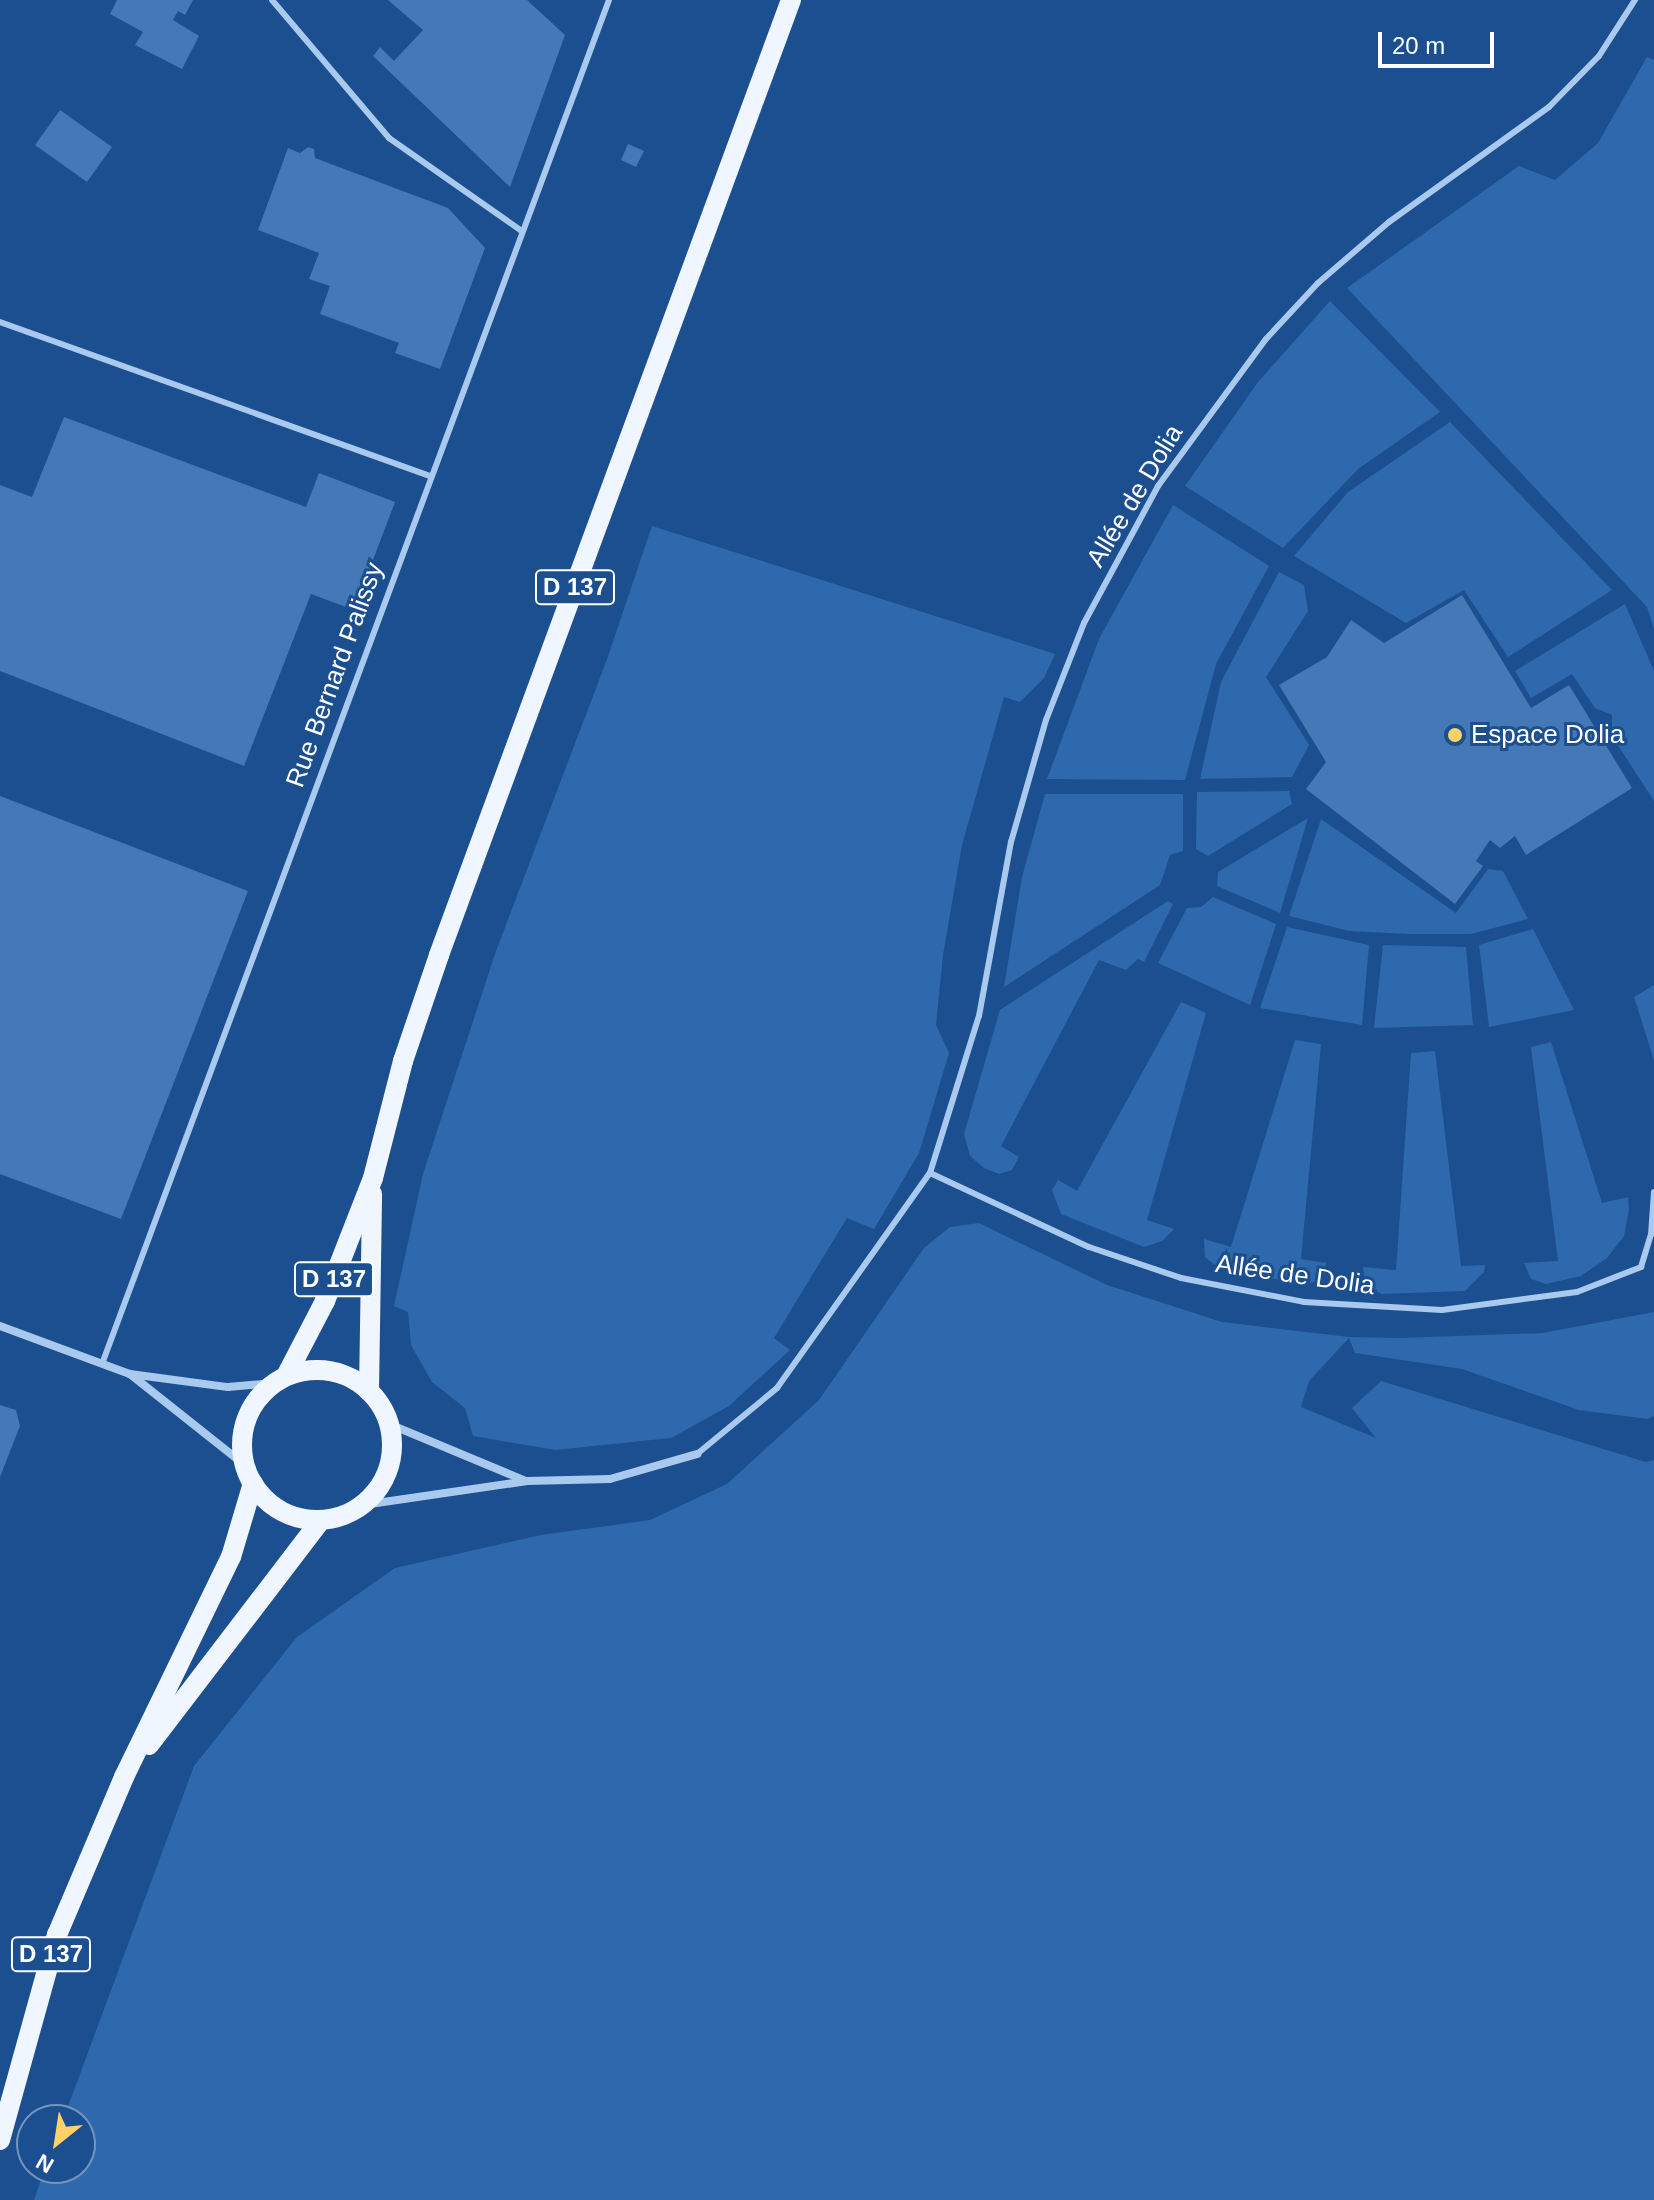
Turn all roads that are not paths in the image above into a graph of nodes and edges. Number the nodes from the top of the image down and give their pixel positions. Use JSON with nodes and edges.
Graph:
{"nodes":[{"id":1,"x":272,"y":0,"type":"edge"},
{"id":2,"x":609,"y":0,"type":"edge"},
{"id":3,"x":791,"y":0,"type":"edge"},
{"id":4,"x":1635,"y":0,"type":"edge"},
{"id":5,"x":522,"y":231,"type":"junction"},
{"id":6,"x":0,"y":322,"type":"edge"},
{"id":7,"x":430,"y":476,"type":"junction"},
{"id":8,"x":930,"y":1173,"type":"junction"},
{"id":9,"x":373,"y":1178,"type":"junction"},
{"id":10,"x":1654,"y":1192,"type":"edge"},
{"id":11,"x":0,"y":1326,"type":"edge"},
{"id":12,"x":102,"y":1364,"type":"junction"},
{"id":13,"x":130,"y":1374,"type":"junction"},
{"id":14,"x":280,"y":1379,"type":"junction"},
{"id":15,"x":369,"y":1391,"type":"junction"},
{"id":16,"x":389,"y":1424,"type":"junction"},
{"id":17,"x":697,"y":1454,"type":"joint"},
{"id":18,"x":249,"y":1474,"type":"junction"},
{"id":19,"x":527,"y":1481,"type":"junction"},
{"id":20,"x":363,"y":1505,"type":"junction"},
{"id":21,"x":321,"y":1520,"type":"junction"},
{"id":22,"x":124,"y":1777,"type":"junction"},
{"id":23,"x":0,"y":2140,"type":"edge"}],
"edges":[{"from":1,"to":5,"type":"lane"},
{"from":2,"to":5,"type":"lane","name":"Rue Bernard Palissy"},
{"from":3,"to":9,"type":"main road","number":"D 137"},
{"from":4,"to":8,"type":"lane","name":"Allée de Dolia"},
{"from":5,"to":7,"type":"lane","name":"Rue Bernard Palissy"},
{"from":6,"to":7,"type":"lane"},
{"from":7,"to":12,"type":"lane","name":"Rue Bernard Palissy"},
{"from":8,"to":10,"type":"lane","name":"Allée de Dolia"},
{"from":8,"to":17,"type":"lane","name":"Allée de Dolia"},
{"from":9,"to":14,"type":"main road","number":"D 137"},
{"from":9,"to":15,"type":"main road","number":"D 137"},
{"from":11,"to":12,"type":"street"},
{"from":12,"to":13,"type":"street"},
{"from":13,"to":14,"type":"street"},
{"from":13,"to":18,"type":"street"},
{"from":14,"to":15,"type":"main road"},
{"from":14,"to":18,"type":"main road"},
{"from":15,"to":16,"type":"main road"},
{"from":16,"to":19,"type":"street","name":"Allée de Dolia"},
{"from":16,"to":20,"type":"main road"},
{"from":17,"to":19,"type":"street","name":"Allée de Dolia"},
{"from":18,"to":21,"type":"main road"},
{"from":18,"to":22,"type":"main road","number":"D 137"},
{"from":19,"to":20,"type":"street","name":"Allée de Dolia"},
{"from":20,"to":21,"type":"main road"},
{"from":21,"to":22,"type":"main road","number":"D 137"},
{"from":22,"to":23,"type":"main road","number":"D 137"}]}
